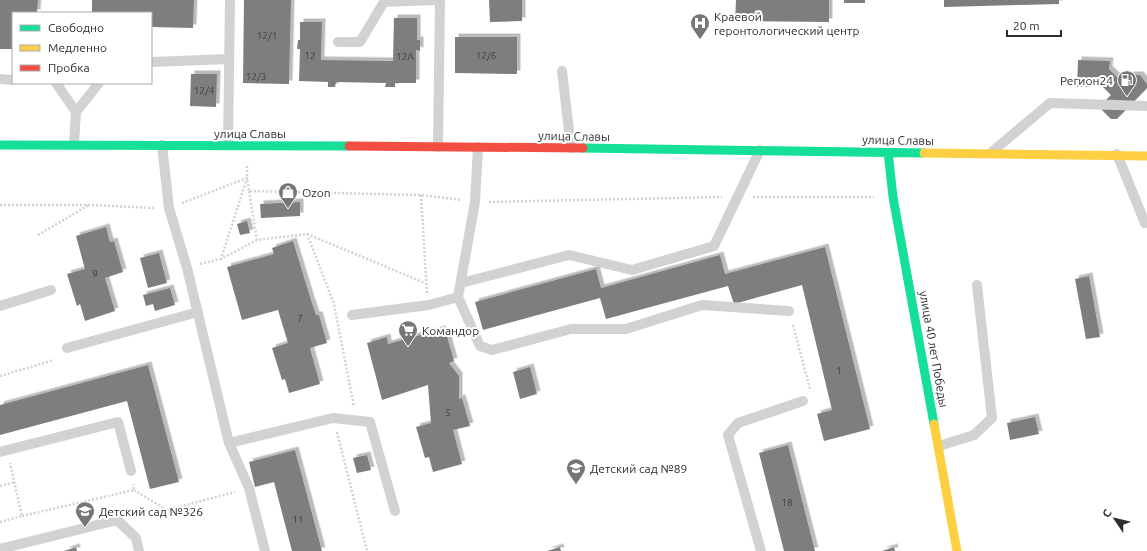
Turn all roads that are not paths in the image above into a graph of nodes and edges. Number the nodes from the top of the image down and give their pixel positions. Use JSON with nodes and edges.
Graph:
{"nodes":[{"id":1,"x":230,"y":0,"type":"edge"},
{"id":2,"x":434,"y":0,"type":"edge"},
{"id":3,"x":440,"y":0,"type":"edge"},
{"id":4,"x":338,"y":42,"type":"dead end"},
{"id":5,"x":229,"y":59,"type":"junction"},
{"id":6,"x":152,"y":62,"type":"edge"},
{"id":7,"x":562,"y":71,"type":"dead end"},
{"id":8,"x":0,"y":79,"type":"edge"},
{"id":9,"x":12,"y":80,"type":"edge"},
{"id":10,"x":57,"y":84,"type":"edge"},
{"id":11,"x":98,"y":84,"type":"edge"},
{"id":12,"x":1147,"y":106,"type":"edge"},
{"id":13,"x":76,"y":112,"type":"junction"},
{"id":14,"x":74,"y":144,"type":"junction"},
{"id":15,"x":0,"y":145,"type":"edge"},
{"id":16,"x":162,"y":145,"type":"junction"},
{"id":17,"x":228,"y":145,"type":"junction"},
{"id":18,"x":438,"y":147,"type":"junction"},
{"id":19,"x":478,"y":147,"type":"junction"},
{"id":20,"x":571,"y":148,"type":"junction"},
{"id":21,"x":760,"y":150,"type":"junction"},
{"id":22,"x":888,"y":152,"type":"junction"},
{"id":23,"x":991,"y":153,"type":"junction"},
{"id":24,"x":1118,"y":154,"type":"junction"},
{"id":25,"x":1147,"y":156,"type":"edge"},
{"id":26,"x":1147,"y":223,"type":"edge"},
{"id":27,"x":461,"y":283,"type":"junction"},
{"id":28,"x":977,"y":285,"type":"dead end"},
{"id":29,"x":50,"y":290,"type":"dead end"},
{"id":30,"x":458,"y":297,"type":"junction"},
{"id":31,"x":0,"y":306,"type":"edge"},
{"id":32,"x":789,"y":311,"type":"road end"},
{"id":33,"x":198,"y":312,"type":"junction"},
{"id":34,"x":352,"y":315,"type":"dead end"},
{"id":35,"x":67,"y":348,"type":"dead end"},
{"id":36,"x":803,"y":401,"type":"dead end"},
{"id":37,"x":229,"y":442,"type":"junction"},
{"id":38,"x":939,"y":446,"type":"junction"},
{"id":39,"x":3,"y":452,"type":"edge"},
{"id":40,"x":131,"y":471,"type":"road end"},
{"id":41,"x":395,"y":511,"type":"dead end"},
{"id":42,"x":0,"y":549,"type":"edge"},
{"id":43,"x":139,"y":551,"type":"edge"},
{"id":44,"x":265,"y":551,"type":"edge"},
{"id":45,"x":761,"y":551,"type":"edge"},
{"id":46,"x":957,"y":551,"type":"edge"}],
"edges":[{"from":1,"to":5,"type":"lane"},
{"from":2,"to":4,"type":"lane"},
{"from":3,"to":18,"type":"lane"},
{"from":5,"to":6,"type":"lane"},
{"from":5,"to":17,"type":"lane"},
{"from":7,"to":20,"type":"lane"},
{"from":8,"to":9,"type":"lane"},
{"from":10,"to":13,"type":"lane"},
{"from":11,"to":13,"type":"lane"},
{"from":12,"to":23,"type":"lane"},
{"from":13,"to":14,"type":"lane"},
{"from":14,"to":15,"type":"main road","name":"улица Славы"},
{"from":14,"to":16,"type":"main road","name":"улица Славы"},
{"from":16,"to":17,"type":"main road","name":"улица Славы"},
{"from":16,"to":33,"type":"lane"},
{"from":17,"to":18,"type":"main road","name":"улица Славы"},
{"from":18,"to":19,"type":"main road","name":"улица Славы"},
{"from":19,"to":20,"type":"main road","name":"улица Славы"},
{"from":19,"to":27,"type":"lane"},
{"from":20,"to":21,"type":"main road","name":"улица Славы"},
{"from":21,"to":22,"type":"main road","name":"улица Славы"},
{"from":21,"to":27,"type":"lane"},
{"from":22,"to":23,"type":"main road","name":"улица Славы"},
{"from":22,"to":38,"type":"main road","name":"улица 40 лет Победы"},
{"from":23,"to":24,"type":"main road","name":"улица Славы"},
{"from":24,"to":25,"type":"main road","name":"улица Славы"},
{"from":24,"to":26,"type":"lane"},
{"from":27,"to":30,"type":"lane"},
{"from":28,"to":38,"type":"lane"},
{"from":29,"to":31,"type":"lane"},
{"from":30,"to":32,"type":"lane"},
{"from":30,"to":34,"type":"lane"},
{"from":33,"to":35,"type":"lane"},
{"from":33,"to":37,"type":"lane"},
{"from":36,"to":45,"type":"lane"},
{"from":37,"to":41,"type":"lane"},
{"from":37,"to":44,"type":"lane"},
{"from":38,"to":46,"type":"main road","name":"улица 40 лет Победы"},
{"from":39,"to":40,"type":"lane"},
{"from":42,"to":43,"type":"lane"}]}
